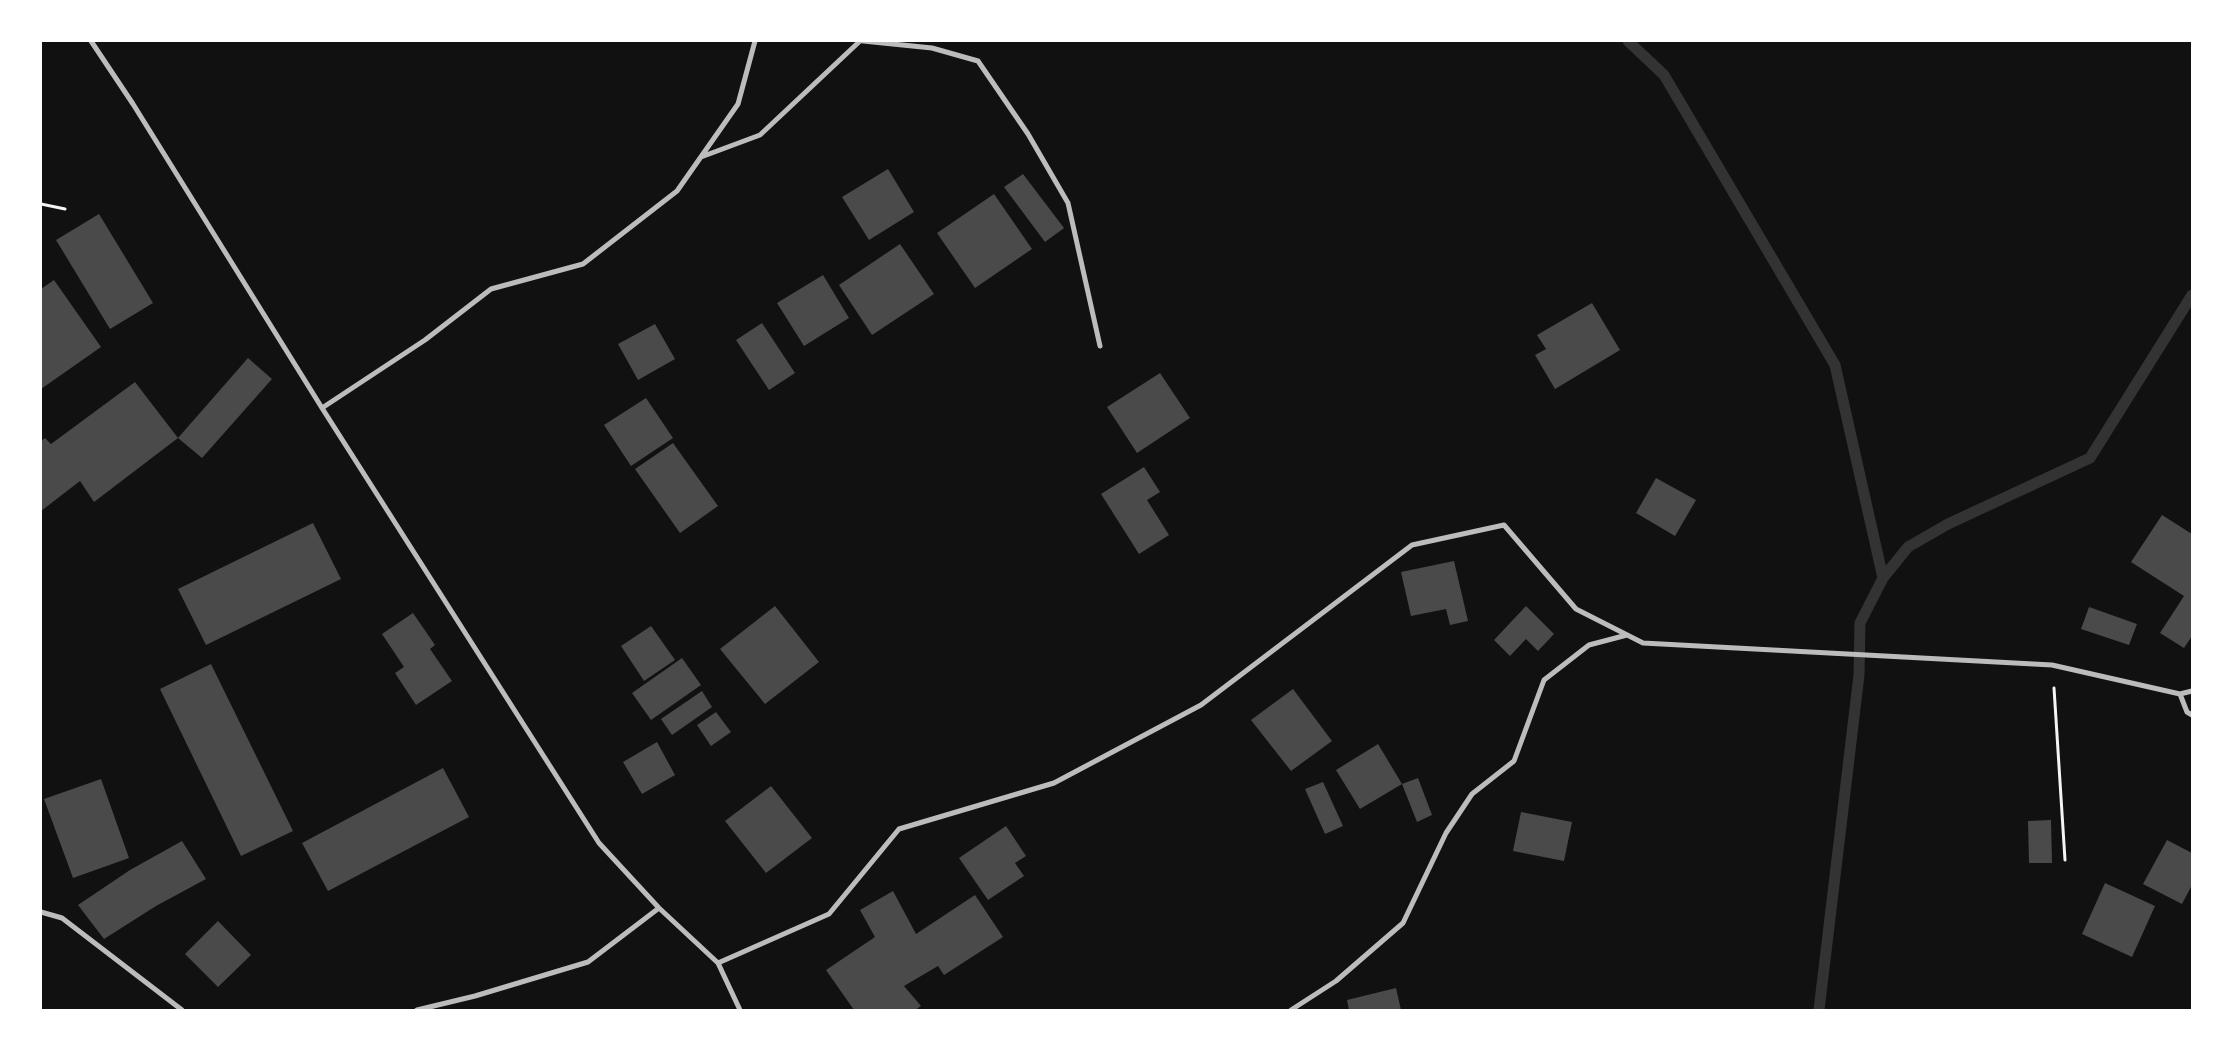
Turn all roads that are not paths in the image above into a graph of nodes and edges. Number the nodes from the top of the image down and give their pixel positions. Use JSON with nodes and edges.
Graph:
{"nodes":[{"id":1,"x":91,"y":41,"type":"edge"},
{"id":2,"x":755,"y":41,"type":"edge"},
{"id":3,"x":862,"y":41,"type":"edge"},
{"id":4,"x":700,"y":158,"type":"junction"},
{"id":5,"x":1100,"y":346,"type":"dead end"},
{"id":6,"x":322,"y":408,"type":"junction"},
{"id":7,"x":1627,"y":635,"type":"junction"},
{"id":8,"x":2192,"y":691,"type":"edge"},
{"id":9,"x":2180,"y":694,"type":"junction"},
{"id":10,"x":2192,"y":714,"type":"edge"},
{"id":11,"x":659,"y":908,"type":"junction"},
{"id":12,"x":41,"y":912,"type":"edge"},
{"id":13,"x":718,"y":963,"type":"junction"},
{"id":14,"x":182,"y":1010,"type":"edge"},
{"id":15,"x":417,"y":1010,"type":"edge"},
{"id":16,"x":740,"y":1010,"type":"edge"},
{"id":17,"x":1291,"y":1010,"type":"edge"}],
"edges":[{"from":1,"to":6,"type":"street"},
{"from":2,"to":4,"type":"street"},
{"from":3,"to":4,"type":"street"},
{"from":3,"to":5,"type":"street"},
{"from":4,"to":6,"type":"street"},
{"from":6,"to":11,"type":"street"},
{"from":7,"to":9,"type":"street"},
{"from":7,"to":13,"type":"street"},
{"from":7,"to":17,"type":"street"},
{"from":8,"to":9,"type":"street"},
{"from":9,"to":10,"type":"street"},
{"from":11,"to":13,"type":"street"},
{"from":11,"to":15,"type":"street"},
{"from":12,"to":14,"type":"street"},
{"from":13,"to":16,"type":"street"}]}
